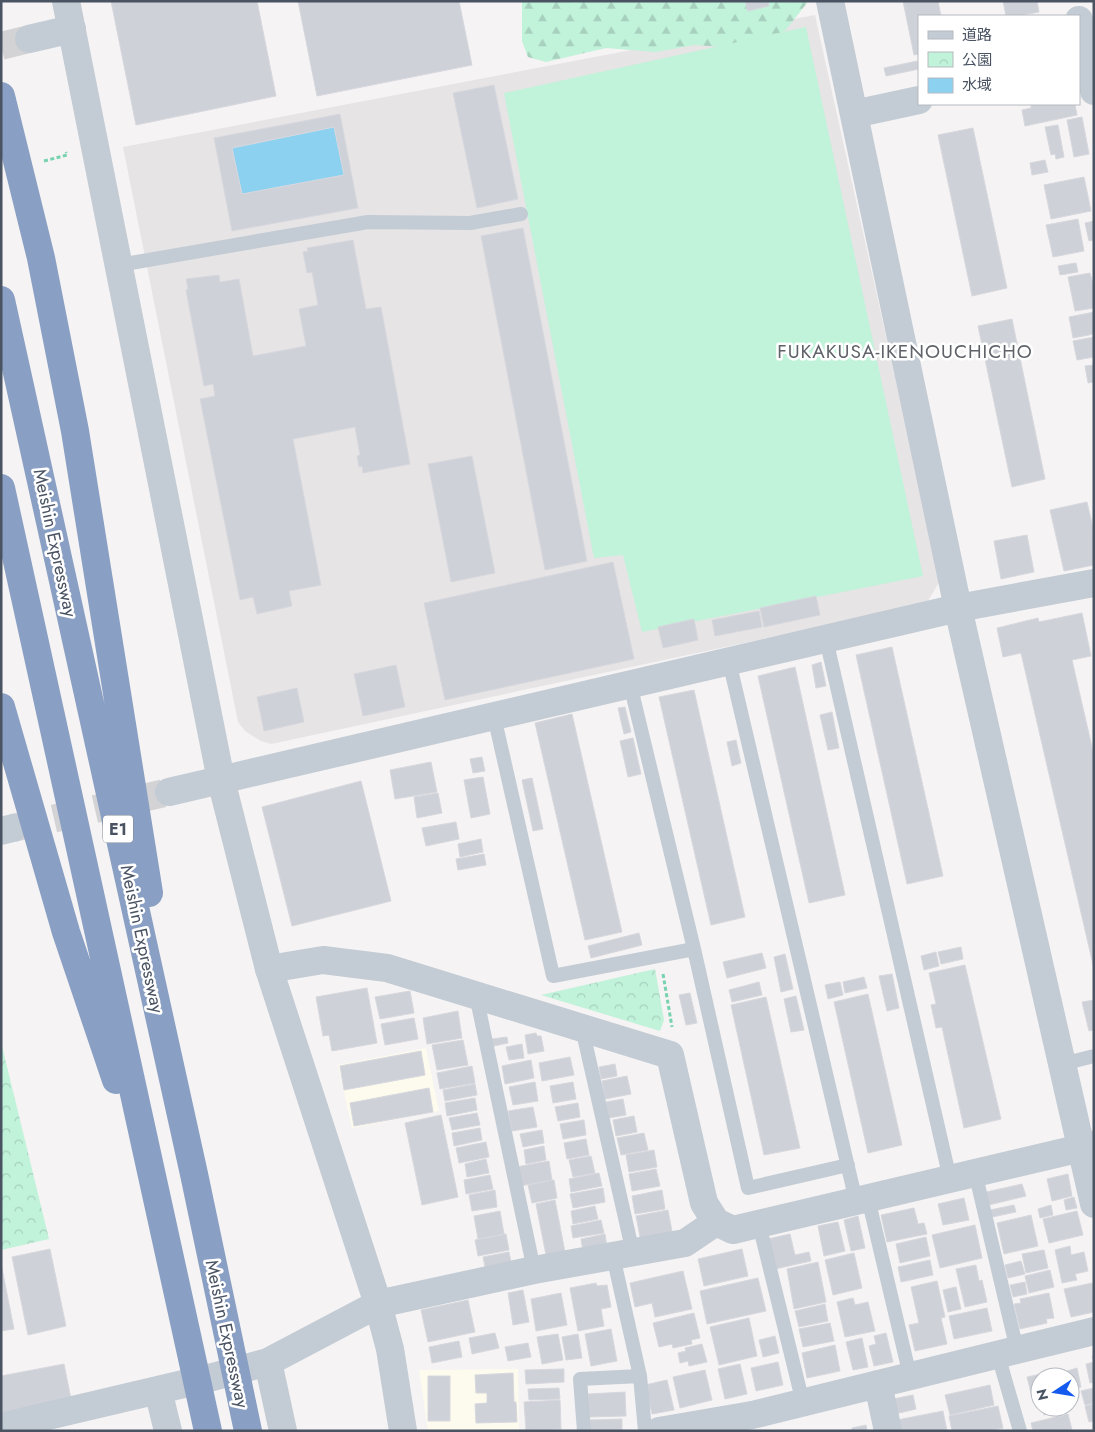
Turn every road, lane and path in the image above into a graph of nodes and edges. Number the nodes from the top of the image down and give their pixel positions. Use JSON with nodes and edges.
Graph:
{"nodes":[{"id":1,"x":66,"y":1,"type":"edge"},
{"id":2,"x":830,"y":1,"type":"edge"},
{"id":3,"x":1075,"y":1,"type":"edge"},
{"id":4,"x":1078,"y":15,"type":"edge"},
{"id":5,"x":1080,"y":25,"type":"edge"},
{"id":6,"x":72,"y":29,"type":"junction"},
{"id":7,"x":29,"y":39,"type":"tunnel mouth"},
{"id":8,"x":1087,"y":62,"type":"edge"},
{"id":9,"x":1094,"y":90,"type":"edge"},
{"id":10,"x":1,"y":96,"type":"edge"},
{"id":11,"x":918,"y":100,"type":"edge"},
{"id":12,"x":854,"y":114,"type":"junction"},
{"id":13,"x":66,"y":151,"type":"dead end"},
{"id":14,"x":48,"y":160,"type":"dead end"},
{"id":15,"x":521,"y":214,"type":"dead end"},
{"id":16,"x":119,"y":265,"type":"junction"},
{"id":17,"x":1,"y":300,"type":"edge"},
{"id":18,"x":1,"y":488,"type":"edge"},
{"id":19,"x":1094,"y":583,"type":"edge"},
{"id":20,"x":958,"y":608,"type":"junction"},
{"id":21,"x":826,"y":639,"type":"junction"},
{"id":22,"x":729,"y":662,"type":"junction"},
{"id":23,"x":630,"y":684,"type":"junction"},
{"id":24,"x":1,"y":707,"type":"edge"},
{"id":25,"x":494,"y":716,"type":"junction"},
{"id":26,"x":221,"y":780,"type":"junction"},
{"id":27,"x":169,"y":792,"type":"tunnel mouth"},
{"id":28,"x":694,"y":949,"type":"junction"},
{"id":29,"x":660,"y":954,"type":"junction"},
{"id":30,"x":269,"y":969,"type":"junction"},
{"id":31,"x":476,"y":995,"type":"junction"},
{"id":32,"x":582,"y":1028,"type":"junction"},
{"id":33,"x":670,"y":1055,"type":"junction"},
{"id":34,"x":1094,"y":1056,"type":"edge"},
{"id":35,"x":1062,"y":1064,"type":"junction"},
{"id":36,"x":1087,"y":1146,"type":"edge"},
{"id":37,"x":848,"y":1165,"type":"junction"},
{"id":38,"x":194,"y":1174,"type":"junction"},
{"id":39,"x":963,"y":1176,"type":"junction"},
{"id":40,"x":154,"y":1185,"type":"junction"},
{"id":41,"x":862,"y":1199,"type":"junction"},
{"id":42,"x":1094,"y":1204,"type":"edge"},
{"id":43,"x":716,"y":1222,"type":"junction"},
{"id":44,"x":759,"y":1224,"type":"junction"},
{"id":45,"x":623,"y":1255,"type":"junction"},
{"id":46,"x":534,"y":1270,"type":"junction"},
{"id":47,"x":378,"y":1304,"type":"junction"},
{"id":48,"x":1094,"y":1332,"type":"edge"},
{"id":49,"x":1007,"y":1353,"type":"junction"},
{"id":50,"x":268,"y":1362,"type":"junction"},
{"id":51,"x":640,"y":1376,"type":"junction"},
{"id":52,"x":910,"y":1376,"type":"junction"},
{"id":53,"x":878,"y":1384,"type":"junction"},
{"id":54,"x":158,"y":1390,"type":"junction"},
{"id":55,"x":803,"y":1403,"type":"junction"},
{"id":56,"x":754,"y":1423,"type":"edge"},
{"id":57,"x":1,"y":1427,"type":"edge"},
{"id":58,"x":168,"y":1431,"type":"edge"},
{"id":59,"x":208,"y":1431,"type":"edge"},
{"id":60,"x":248,"y":1431,"type":"edge"},
{"id":61,"x":283,"y":1431,"type":"edge"},
{"id":62,"x":403,"y":1431,"type":"edge"},
{"id":63,"x":584,"y":1431,"type":"edge"},
{"id":64,"x":645,"y":1431,"type":"edge"},
{"id":65,"x":659,"y":1431,"type":"edge"},
{"id":66,"x":888,"y":1431,"type":"edge"},
{"id":67,"x":1020,"y":1431,"type":"edge"}],
"edges":[{"from":1,"to":6,"type":"street"},
{"from":2,"to":12,"type":"street"},
{"from":3,"to":4,"type":"street"},
{"from":5,"to":8,"type":"street"},
{"from":6,"to":7,"type":"street"},
{"from":6,"to":16,"type":"street"},
{"from":8,"to":9,"type":"street"},
{"from":10,"to":38,"type":"highway"},
{"from":11,"to":12,"type":"street"},
{"from":12,"to":20,"type":"street"},
{"from":13,"to":14,"type":"path"},
{"from":15,"to":16,"type":"lane"},
{"from":16,"to":26,"type":"street"},
{"from":17,"to":38,"type":"highway","name":"Meishin Expressway","number":"E1"},
{"from":18,"to":40,"type":"highway","number":"E1"},
{"from":19,"to":20,"type":"street"},
{"from":20,"to":21,"type":"street"},
{"from":20,"to":35,"type":"street"},
{"from":21,"to":22,"type":"street"},
{"from":21,"to":39,"type":"lane"},
{"from":22,"to":23,"type":"street"},
{"from":22,"to":37,"type":"lane"},
{"from":23,"to":25,"type":"street"},
{"from":23,"to":28,"type":"lane"},
{"from":24,"to":40,"type":"highway"},
{"from":25,"to":26,"type":"street"},
{"from":25,"to":29,"type":"lane"},
{"from":26,"to":27,"type":"street"},
{"from":26,"to":30,"type":"street"},
{"from":28,"to":29,"type":"lane"},
{"from":28,"to":37,"type":"lane"},
{"from":29,"to":33,"type":"path"},
{"from":30,"to":31,"type":"street"},
{"from":30,"to":47,"type":"street"},
{"from":31,"to":32,"type":"street"},
{"from":31,"to":46,"type":"lane"},
{"from":32,"to":33,"type":"street"},
{"from":32,"to":45,"type":"lane"},
{"from":33,"to":43,"type":"street"},
{"from":34,"to":35,"type":"lane"},
{"from":35,"to":36,"type":"street"},
{"from":36,"to":39,"type":"street"},
{"from":36,"to":42,"type":"street"},
{"from":37,"to":41,"type":"lane"},
{"from":38,"to":60,"type":"highway","name":"Meishin Expressway","number":"E1"},
{"from":39,"to":41,"type":"street"},
{"from":39,"to":49,"type":"lane"},
{"from":40,"to":59,"type":"highway","number":"E1"},
{"from":41,"to":44,"type":"street"},
{"from":41,"to":52,"type":"lane"},
{"from":43,"to":44,"type":"street"},
{"from":43,"to":45,"type":"street"},
{"from":44,"to":55,"type":"lane"},
{"from":45,"to":46,"type":"street"},
{"from":45,"to":51,"type":"lane"},
{"from":46,"to":47,"type":"street"},
{"from":47,"to":50,"type":"street"},
{"from":47,"to":62,"type":"street"},
{"from":48,"to":49,"type":"street"},
{"from":49,"to":52,"type":"street"},
{"from":49,"to":67,"type":"lane"},
{"from":50,"to":54,"type":"street"},
{"from":50,"to":61,"type":"street"},
{"from":51,"to":63,"type":"lane"},
{"from":51,"to":64,"type":"lane"},
{"from":52,"to":53,"type":"street"},
{"from":53,"to":55,"type":"street"},
{"from":53,"to":66,"type":"street"},
{"from":54,"to":57,"type":"street"},
{"from":54,"to":58,"type":"street"},
{"from":55,"to":56,"type":"street"},
{"from":56,"to":65,"type":"street"}]}
